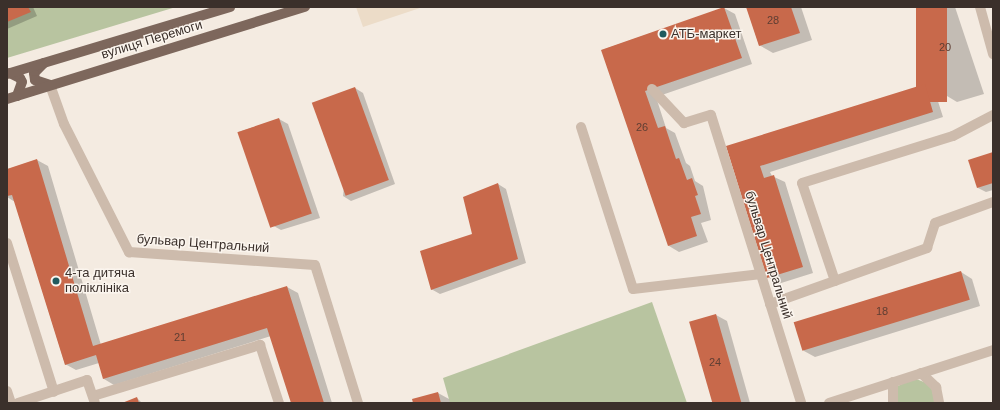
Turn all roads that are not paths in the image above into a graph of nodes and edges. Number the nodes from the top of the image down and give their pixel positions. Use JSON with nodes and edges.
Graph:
{"nodes":[{"id":1,"x":230,"y":7,"type":"edge"},
{"id":2,"x":305,"y":7,"type":"edge"},
{"id":3,"x":980,"y":7,"type":"edge"},
{"id":4,"x":993,"y":54,"type":"edge"},
{"id":5,"x":45,"y":62,"type":"junction"},
{"id":6,"x":8,"y":73,"type":"edge"},
{"id":7,"x":50,"y":85,"type":"junction"},
{"id":8,"x":652,"y":89,"type":"dead end"},
{"id":9,"x":12,"y":97,"type":"edge"},
{"id":10,"x":993,"y":115,"type":"edge"},
{"id":11,"x":581,"y":127,"type":"dead end"},
{"id":12,"x":993,"y":202,"type":"edge"},
{"id":13,"x":7,"y":243,"type":"edge"},
{"id":14,"x":760,"y":274,"type":"junction"},
{"id":15,"x":835,"y":281,"type":"junction"},
{"id":16,"x":770,"y":304,"type":"junction"},
{"id":17,"x":993,"y":350,"type":"edge"},
{"id":18,"x":926,"y":374,"type":"junction"},
{"id":19,"x":889,"y":383,"type":"junction"},
{"id":20,"x":7,"y":391,"type":"edge"},
{"id":21,"x":54,"y":392,"type":"junction"},
{"id":22,"x":892,"y":398,"type":"edge"},
{"id":23,"x":94,"y":399,"type":"edge"},
{"id":24,"x":11,"y":403,"type":"edge"},
{"id":25,"x":18,"y":403,"type":"edge"},
{"id":26,"x":279,"y":403,"type":"edge"},
{"id":27,"x":358,"y":403,"type":"edge"},
{"id":28,"x":802,"y":403,"type":"edge"},
{"id":29,"x":829,"y":403,"type":"edge"},
{"id":30,"x":939,"y":403,"type":"edge"}],
"edges":[{"from":1,"to":5,"type":"main road","name":"вулиця Перемоги"},
{"from":2,"to":7,"type":"main road","name":"вулиця Перемоги"},
{"from":3,"to":4,"type":"street"},
{"from":5,"to":6,"type":"main road","name":"вулиця Перемоги"},
{"from":5,"to":7,"type":"main road"},
{"from":6,"to":9,"type":"main road"},
{"from":7,"to":9,"type":"main road","name":"вулиця Перемоги"},
{"from":7,"to":27,"type":"street","name":"бульвар Центральний"},
{"from":8,"to":14,"type":"street","name":"бульвар Центральний"},
{"from":10,"to":15,"type":"street"},
{"from":11,"to":14,"type":"street"},
{"from":12,"to":15,"type":"street"},
{"from":13,"to":21,"type":"street"},
{"from":14,"to":16,"type":"street","name":"бульвар Центральний"},
{"from":15,"to":16,"type":"street"},
{"from":16,"to":28,"type":"street","name":"бульвар Центральний"},
{"from":17,"to":18,"type":"street"},
{"from":18,"to":19,"type":"street"},
{"from":18,"to":30,"type":"street"},
{"from":19,"to":22,"type":"street"},
{"from":19,"to":29,"type":"street"},
{"from":20,"to":24,"type":"street"},
{"from":21,"to":23,"type":"street"},
{"from":21,"to":25,"type":"street"},
{"from":23,"to":26,"type":"street"}]}
